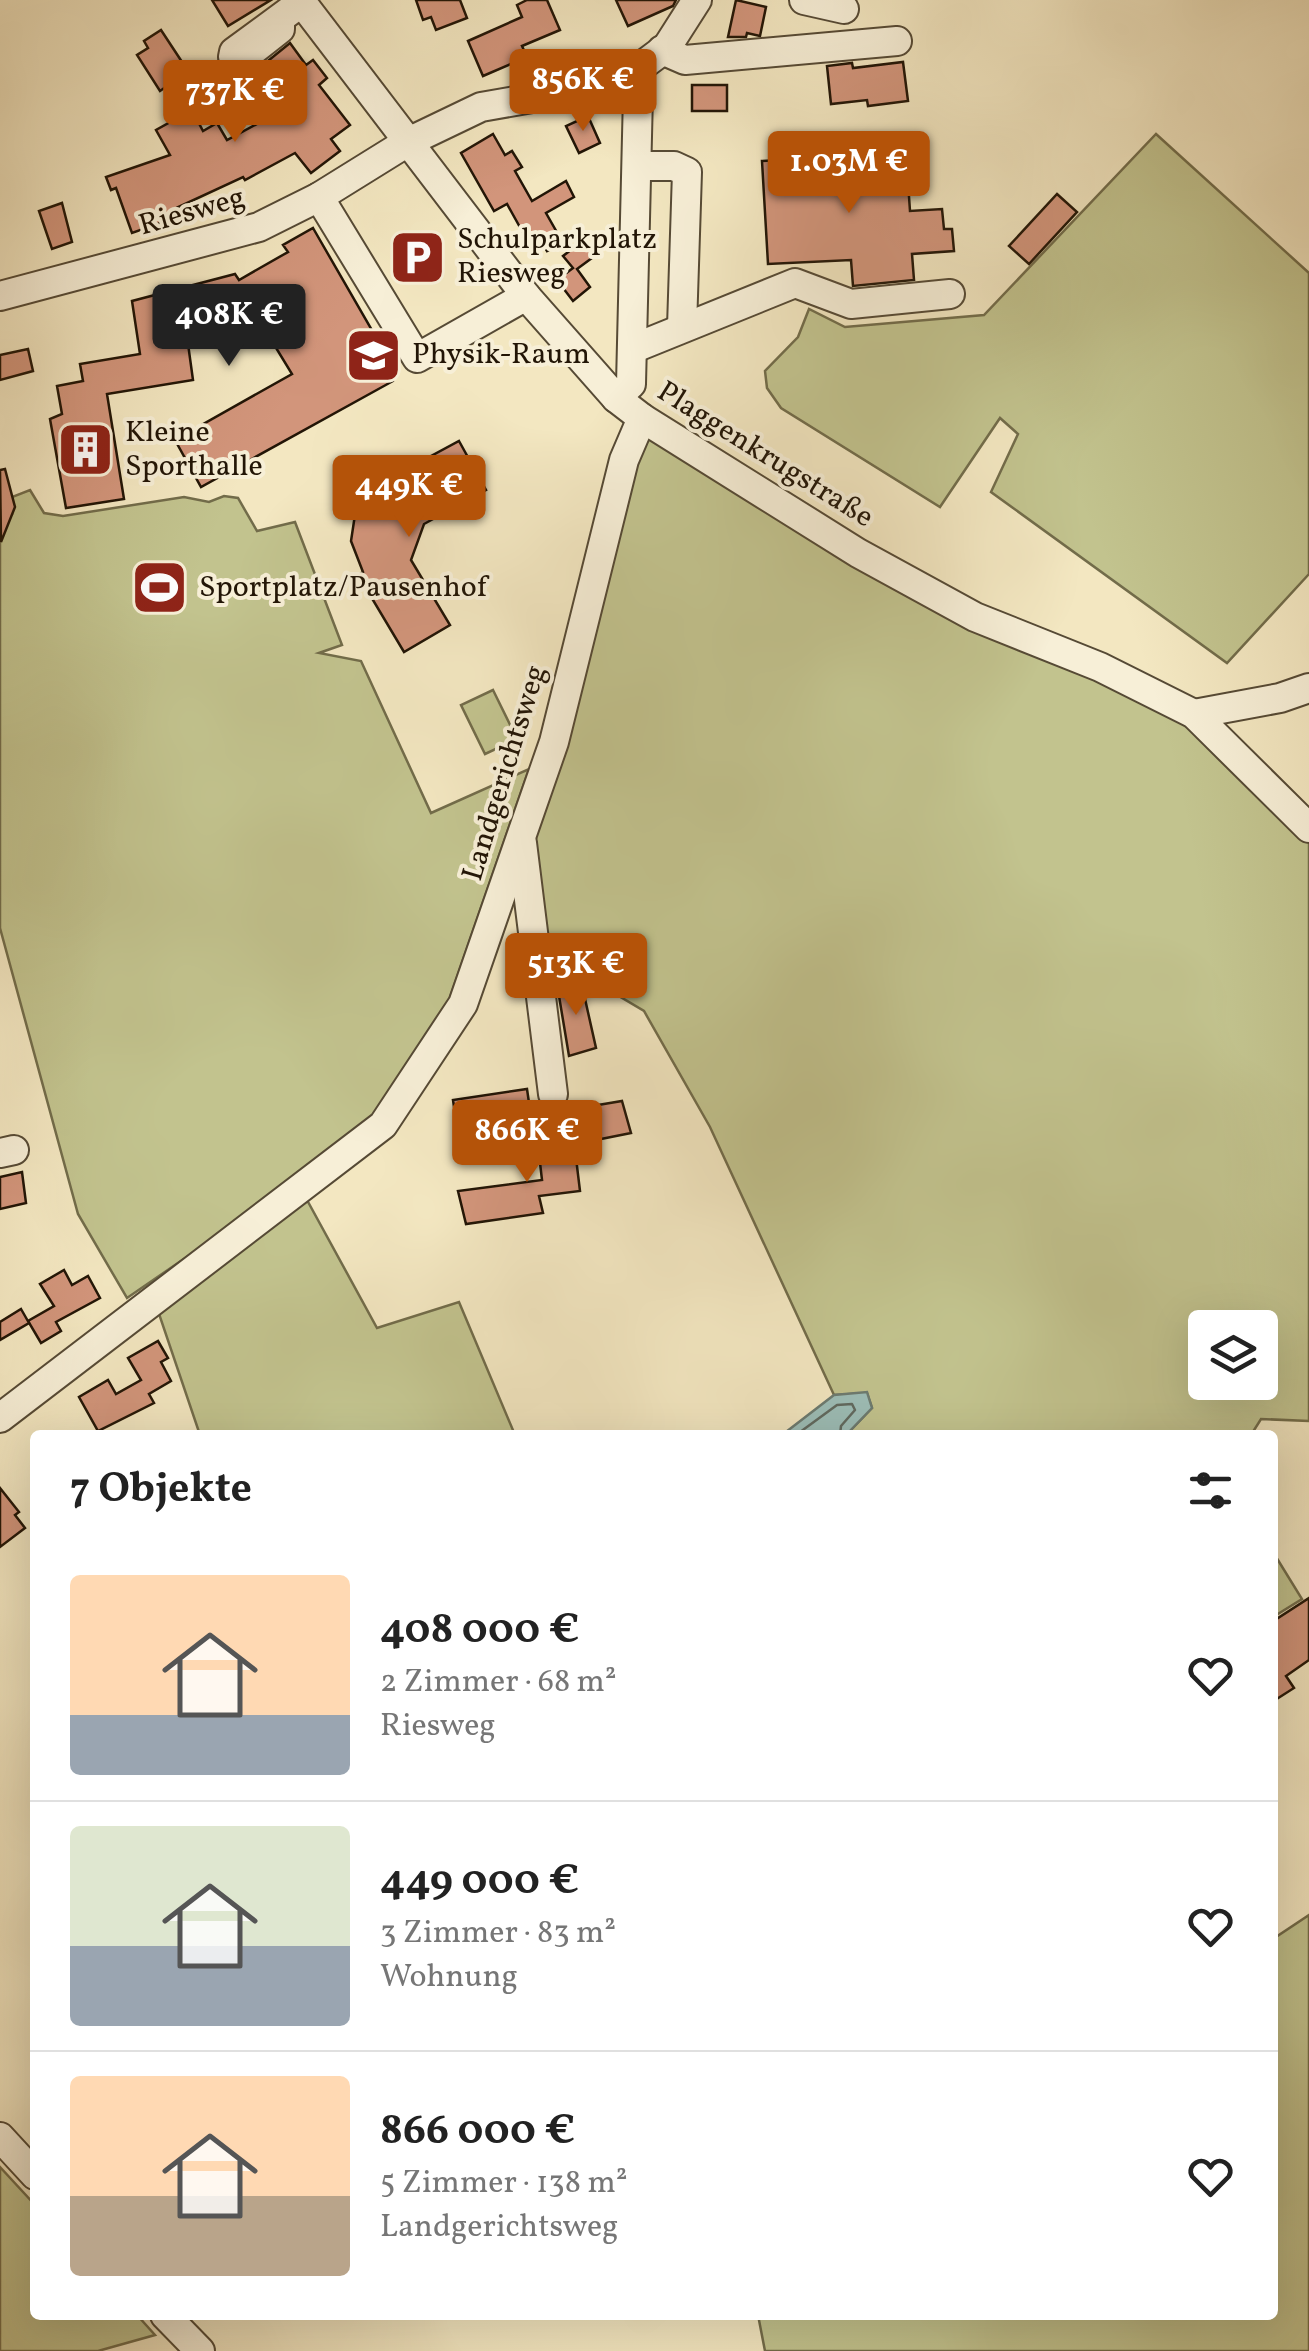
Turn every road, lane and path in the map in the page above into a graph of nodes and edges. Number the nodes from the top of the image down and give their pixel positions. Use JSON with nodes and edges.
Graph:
{"nodes":[{"id":1,"x":697,"y":0,"type":"edge"},
{"id":2,"x":804,"y":0,"type":"edge"},
{"id":3,"x":294,"y":8,"type":"edge"},
{"id":4,"x":844,"y":8,"type":"dead end"},
{"id":5,"x":896,"y":40,"type":"dead end"},
{"id":6,"x":662,"y":50,"type":"junction"},
{"id":7,"x":223,"y":64,"type":"dead end"},
{"id":8,"x":635,"y":70,"type":"junction"},
{"id":9,"x":406,"y":142,"type":"junction"},
{"id":10,"x":637,"y":166,"type":"junction"},
{"id":11,"x":319,"y":196,"type":"junction"},
{"id":12,"x":950,"y":294,"type":"dead end"},
{"id":13,"x":0,"y":296,"type":"edge"},
{"id":14,"x":526,"y":296,"type":"junction"},
{"id":15,"x":682,"y":328,"type":"junction"},
{"id":16,"x":632,"y":348,"type":"junction"},
{"id":17,"x":616,"y":398,"type":"junction"},
{"id":18,"x":642,"y":418,"type":"junction"},
{"id":19,"x":1309,"y":688,"type":"edge"},
{"id":20,"x":1194,"y":714,"type":"junction"},
{"id":21,"x":1309,"y":828,"type":"edge"},
{"id":22,"x":521,"y":837,"type":"junction"},
{"id":23,"x":552,"y":1094,"type":"dead end"},
{"id":24,"x":0,"y":1418,"type":"edge"},
{"id":25,"x":0,"y":2136,"type":"edge"},
{"id":26,"x":30,"y":2169,"type":"edge"},
{"id":27,"x":170,"y":2320,"type":"edge"},
{"id":28,"x":200,"y":2351,"type":"edge"}],
"edges":[{"from":1,"to":6,"type":"street","name":"Riesweg"},
{"from":2,"to":4,"type":"street"},
{"from":3,"to":7,"type":"street"},
{"from":3,"to":9,"type":"street","name":"Plaggenkrugstraße"},
{"from":5,"to":6,"type":"street"},
{"from":6,"to":8,"type":"street","name":"Riesweg"},
{"from":8,"to":9,"type":"street","name":"Riesweg"},
{"from":8,"to":10,"type":"street"},
{"from":9,"to":11,"type":"street","name":"Riesweg"},
{"from":9,"to":14,"type":"street","name":"Plaggenkrugstraße"},
{"from":10,"to":15,"type":"street"},
{"from":10,"to":16,"type":"street"},
{"from":11,"to":13,"type":"street","name":"Riesweg"},
{"from":11,"to":14,"type":"street"},
{"from":12,"to":15,"type":"street"},
{"from":14,"to":17,"type":"street","name":"Plaggenkrugstraße"},
{"from":15,"to":16,"type":"street"},
{"from":16,"to":17,"type":"street"},
{"from":17,"to":18,"type":"street","name":"Plaggenkrugstraße"},
{"from":18,"to":20,"type":"street","name":"Plaggenkrugstraße"},
{"from":18,"to":22,"type":"street","name":"Landgerichtsweg"},
{"from":19,"to":20,"type":"street"},
{"from":20,"to":21,"type":"street","name":"Plaggenkrugstraße"},
{"from":22,"to":23,"type":"street"},
{"from":22,"to":24,"type":"street","name":"Landgerichtsweg"},
{"from":25,"to":26,"type":"street"},
{"from":27,"to":28,"type":"street"}]}
